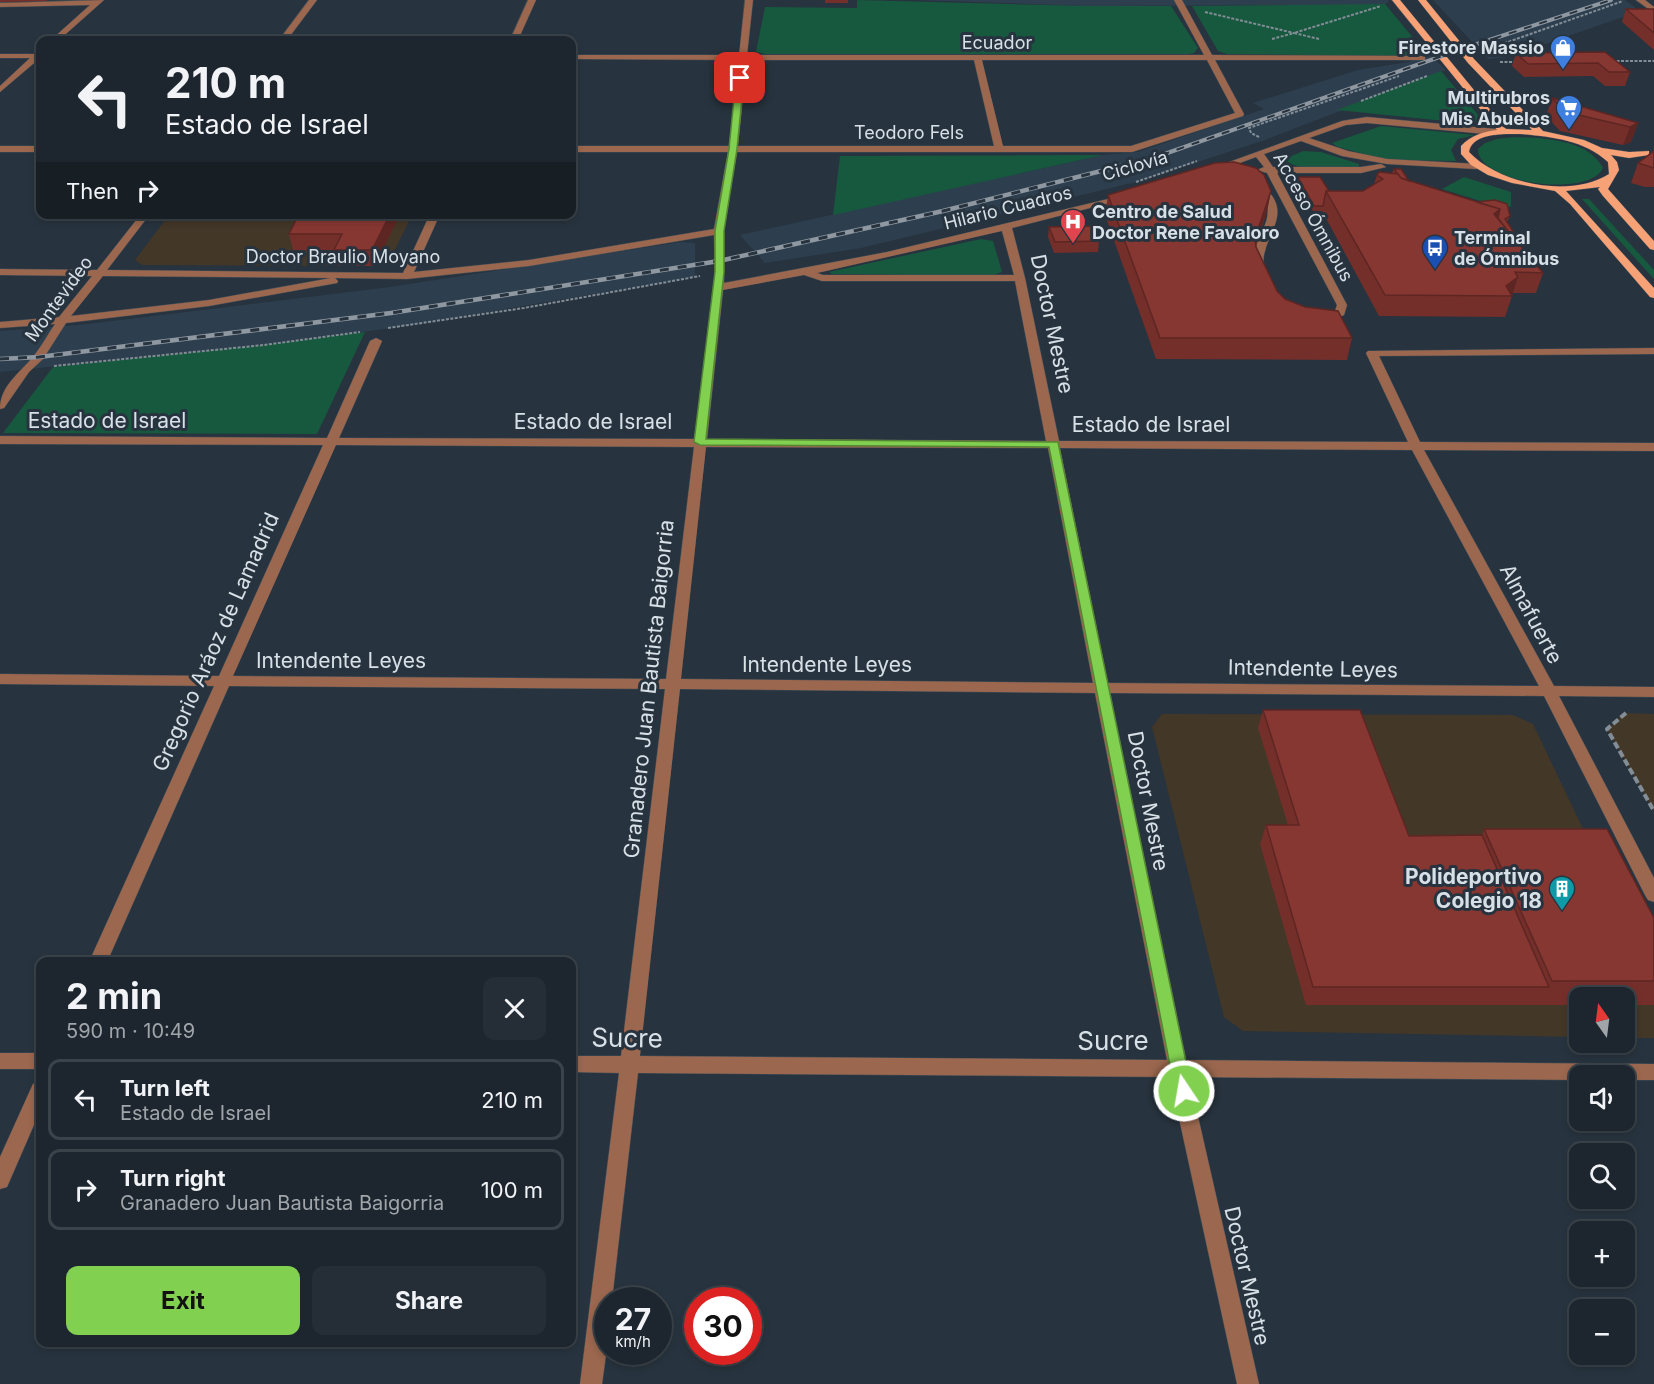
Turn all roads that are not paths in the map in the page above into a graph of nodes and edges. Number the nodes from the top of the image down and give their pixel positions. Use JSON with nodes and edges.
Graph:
{"nodes":[{"id":1,"x":313,"y":0,"type":"edge"},
{"id":2,"x":532,"y":0,"type":"edge"},
{"id":3,"x":749,"y":0,"type":"edge"},
{"id":4,"x":1396,"y":0,"type":"edge"},
{"id":5,"x":1422,"y":0,"type":"edge"},
{"id":6,"x":1640,"y":0,"type":"edge"},
{"id":7,"x":99,"y":2,"type":"edge"},
{"id":8,"x":1179,"y":3,"type":"edge"},
{"id":9,"x":0,"y":5,"type":"edge"},
{"id":10,"x":1654,"y":11,"type":"edge"},
{"id":11,"x":60,"y":36,"type":"edge"},
{"id":12,"x":285,"y":36,"type":"edge"},
{"id":13,"x":516,"y":36,"type":"edge"},
{"id":14,"x":36,"y":55,"type":"edge"},
{"id":15,"x":0,"y":56,"type":"edge"},
{"id":16,"x":576,"y":57,"type":"edge"},
{"id":17,"x":36,"y":58,"type":"edge"},
{"id":18,"x":742,"y":58,"type":"junction"},
{"id":19,"x":978,"y":58,"type":"junction"},
{"id":20,"x":1209,"y":58,"type":"junction"},
{"id":21,"x":1422,"y":58,"type":"dead end"},
{"id":22,"x":0,"y":90,"type":"edge"},
{"id":23,"x":1500,"y":132,"type":"junction"},
{"id":24,"x":1540,"y":133,"type":"junction"},
{"id":25,"x":1301,"y":138,"type":"junction"},
{"id":26,"x":1256,"y":148,"type":"junction"},
{"id":27,"x":0,"y":149,"type":"edge"},
{"id":28,"x":36,"y":149,"type":"edge"},
{"id":29,"x":576,"y":149,"type":"edge"},
{"id":30,"x":733,"y":149,"type":"junction"},
{"id":31,"x":999,"y":149,"type":"junction"},
{"id":32,"x":1599,"y":150,"type":"junction"},
{"id":33,"x":1651,"y":152,"type":"edge"},
{"id":34,"x":1229,"y":164,"type":"junction"},
{"id":35,"x":1400,"y":165,"type":"junction"},
{"id":36,"x":1476,"y":166,"type":"junction"},
{"id":37,"x":1270,"y":169,"type":"junction"},
{"id":38,"x":1619,"y":170,"type":"junction"},
{"id":39,"x":1248,"y":172,"type":"junction"},
{"id":40,"x":1227,"y":176,"type":"edge"},
{"id":41,"x":1557,"y":188,"type":"junction"},
{"id":42,"x":1132,"y":194,"type":"edge"},
{"id":43,"x":142,"y":219,"type":"edge"},
{"id":44,"x":433,"y":219,"type":"edge"},
{"id":45,"x":1006,"y":226,"type":"junction"},
{"id":46,"x":719,"y":231,"type":"junction"},
{"id":47,"x":1654,"y":247,"type":"edge"},
{"id":48,"x":0,"y":272,"type":"edge"},
{"id":49,"x":100,"y":272,"type":"junction"},
{"id":50,"x":804,"y":272,"type":"junction"},
{"id":51,"x":363,"y":275,"type":"junction"},
{"id":52,"x":407,"y":276,"type":"junction"},
{"id":53,"x":1020,"y":278,"type":"junction"},
{"id":54,"x":717,"y":288,"type":"junction"},
{"id":55,"x":1269,"y":288,"type":"edge"},
{"id":56,"x":1654,"y":295,"type":"edge"},
{"id":57,"x":1309,"y":319,"type":"edge"},
{"id":58,"x":62,"y":321,"type":"junction"},
{"id":59,"x":0,"y":325,"type":"edge"},
{"id":60,"x":376,"y":341,"type":"dead end"},
{"id":61,"x":1654,"y":351,"type":"edge"},
{"id":62,"x":0,"y":405,"type":"edge"},
{"id":63,"x":0,"y":440,"type":"edge"},
{"id":64,"x":332,"y":441,"type":"junction"},
{"id":65,"x":700,"y":442,"type":"junction"},
{"id":66,"x":1054,"y":444,"type":"junction"},
{"id":67,"x":1416,"y":446,"type":"junction"},
{"id":68,"x":1654,"y":447,"type":"edge"},
{"id":69,"x":0,"y":679,"type":"edge"},
{"id":70,"x":225,"y":681,"type":"junction"},
{"id":71,"x":672,"y":684,"type":"junction"},
{"id":72,"x":1102,"y":688,"type":"junction"},
{"id":73,"x":1549,"y":692,"type":"junction"},
{"id":74,"x":1654,"y":692,"type":"edge"},
{"id":75,"x":1654,"y":895,"type":"edge"},
{"id":76,"x":100,"y":957,"type":"edge"},
{"id":77,"x":0,"y":1061,"type":"edge"},
{"id":78,"x":36,"y":1061,"type":"edge"},
{"id":79,"x":576,"y":1064,"type":"edge"},
{"id":80,"x":630,"y":1065,"type":"junction"},
{"id":81,"x":1178,"y":1069,"type":"junction"},
{"id":82,"x":1654,"y":1072,"type":"edge"},
{"id":83,"x":36,"y":1099,"type":"edge"},
{"id":84,"x":0,"y":1180,"type":"edge"},
{"id":85,"x":591,"y":1384,"type":"edge"},
{"id":86,"x":1248,"y":1384,"type":"edge"}],
"edges":[{"from":1,"to":12,"type":"street"},
{"from":2,"to":13,"type":"street"},
{"from":3,"to":18,"type":"street","name":"Granadero Juan Bautista Baigorria"},
{"from":4,"to":23,"type":"main road"},
{"from":5,"to":24,"type":"main road"},
{"from":6,"to":10,"type":"street"},
{"from":7,"to":9,"type":"street"},
{"from":7,"to":11,"type":"street"},
{"from":8,"to":20,"type":"street"},
{"from":14,"to":15,"type":"street"},
{"from":16,"to":18,"type":"street","name":"Ecuador"},
{"from":17,"to":22,"type":"street"},
{"from":18,"to":19,"type":"street","name":"Ecuador"},
{"from":18,"to":30,"type":"street","name":"Granadero Juan Bautista Baigorria"},
{"from":19,"to":20,"type":"street","name":"Ecuador"},
{"from":19,"to":31,"type":"street"},
{"from":20,"to":21,"type":"street","name":"Ecuador"},
{"from":20,"to":31,"type":"street","name":"Teodoro Fels"},
{"from":23,"to":24,"type":"main road"},
{"from":23,"to":25,"type":"street"},
{"from":23,"to":36,"type":"main road"},
{"from":24,"to":32,"type":"main road"},
{"from":25,"to":26,"type":"street"},
{"from":25,"to":35,"type":"street"},
{"from":26,"to":34,"type":"street"},
{"from":26,"to":37,"type":"street","name":"Acceso Ómnibus"},
{"from":27,"to":28,"type":"street"},
{"from":29,"to":30,"type":"street","name":"Teodoro Fels"},
{"from":30,"to":31,"type":"street","name":"Teodoro Fels"},
{"from":30,"to":46,"type":"street","name":"Granadero Juan Bautista Baigorria"},
{"from":32,"to":33,"type":"main road"},
{"from":32,"to":38,"type":"main road"},
{"from":33,"to":38,"type":"main road"},
{"from":34,"to":39,"type":"street","name":"Acceso Ómnibus"},
{"from":34,"to":40,"type":"street"},
{"from":35,"to":36,"type":"street"},
{"from":35,"to":37,"type":"street"},
{"from":36,"to":41,"type":"main road"},
{"from":37,"to":39,"type":"street"},
{"from":37,"to":57,"type":"street","name":"Acceso Ómnibus"},
{"from":38,"to":41,"type":"main road"},
{"from":38,"to":47,"type":"main road"},
{"from":39,"to":55,"type":"street","name":"Acceso Ómnibus"},
{"from":41,"to":56,"type":"main road"},
{"from":42,"to":45,"type":"street","name":"Hilario Cuadros"},
{"from":43,"to":49,"type":"street","name":"Montevideo"},
{"from":44,"to":52,"type":"street"},
{"from":45,"to":50,"type":"street","name":"Hilario Cuadros"},
{"from":45,"to":53,"type":"street","name":"Doctor Mestre"},
{"from":46,"to":52,"type":"street","name":"Doctor Braulio Moyano"},
{"from":46,"to":54,"type":"street","name":"Granadero Juan Bautista Baigorria"},
{"from":48,"to":49,"type":"street","name":"Doctor Braulio Moyano"},
{"from":49,"to":51,"type":"street","name":"Doctor Braulio Moyano"},
{"from":49,"to":58,"type":"street","name":"Montevideo"},
{"from":50,"to":53,"type":"street"},
{"from":50,"to":54,"type":"street","name":"Hilario Cuadros"},
{"from":51,"to":52,"type":"street","name":"Doctor Braulio Moyano"},
{"from":51,"to":58,"type":"street"},
{"from":53,"to":66,"type":"street","name":"Doctor Mestre"},
{"from":54,"to":65,"type":"street","name":"Granadero Juan Bautista Baigorria"},
{"from":58,"to":59,"type":"street"},
{"from":58,"to":62,"type":"street","name":"Montevideo"},
{"from":60,"to":64,"type":"street","name":"Gregorio Aráoz de Lamadrid"},
{"from":61,"to":67,"type":"street","name":"Almafuerte"},
{"from":63,"to":64,"type":"street","name":"Estado de Israel"},
{"from":64,"to":65,"type":"street","name":"Estado de Israel"},
{"from":64,"to":70,"type":"street","name":"Gregorio Aráoz de Lamadrid"},
{"from":65,"to":66,"type":"street","name":"Estado de Israel"},
{"from":65,"to":71,"type":"street","name":"Granadero Juan Bautista Baigorria"},
{"from":66,"to":67,"type":"street","name":"Estado de Israel"},
{"from":66,"to":72,"type":"street","name":"Doctor Mestre"},
{"from":67,"to":68,"type":"street","name":"Estado de Israel"},
{"from":67,"to":73,"type":"street","name":"Almafuerte"},
{"from":69,"to":70,"type":"street","name":"Intendente Leyes"},
{"from":70,"to":71,"type":"street","name":"Intendente Leyes"},
{"from":70,"to":76,"type":"street","name":"Gregorio Aráoz de Lamadrid"},
{"from":71,"to":72,"type":"street","name":"Intendente Leyes"},
{"from":71,"to":80,"type":"street","name":"Granadero Juan Bautista Baigorria"},
{"from":72,"to":73,"type":"street","name":"Intendente Leyes"},
{"from":72,"to":81,"type":"street","name":"Doctor Mestre"},
{"from":73,"to":74,"type":"street","name":"Intendente Leyes"},
{"from":73,"to":75,"type":"street","name":"Almafuerte"},
{"from":77,"to":78,"type":"street"},
{"from":79,"to":80,"type":"street","name":"Sucre"},
{"from":80,"to":81,"type":"street","name":"Sucre"},
{"from":80,"to":85,"type":"street","name":"Granadero Juan Bautista Baigorria"},
{"from":81,"to":82,"type":"street","name":"Sucre"},
{"from":81,"to":86,"type":"street","name":"Doctor Mestre"},
{"from":83,"to":84,"type":"street"}]}
